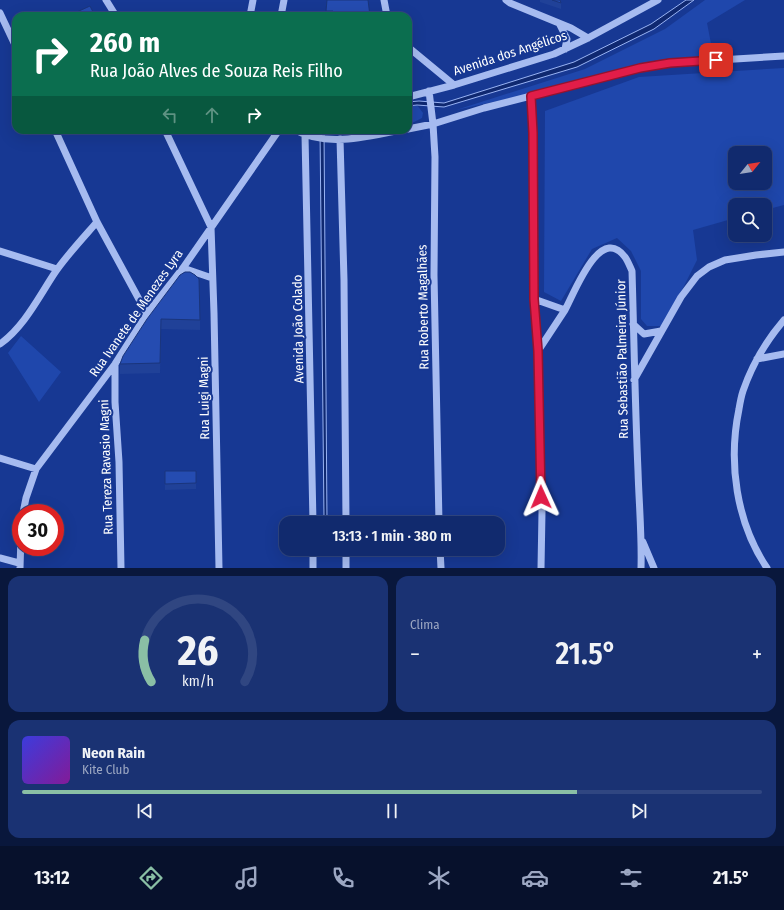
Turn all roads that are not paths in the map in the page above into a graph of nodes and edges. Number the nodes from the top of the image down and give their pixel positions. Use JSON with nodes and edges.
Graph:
{"nodes":[{"id":1,"x":106,"y":0,"type":"edge"},
{"id":2,"x":253,"y":0,"type":"edge"},
{"id":3,"x":284,"y":0,"type":"edge"},
{"id":4,"x":384,"y":0,"type":"edge"},
{"id":5,"x":506,"y":0,"type":"edge"},
{"id":6,"x":658,"y":0,"type":"edge"},
{"id":7,"x":114,"y":12,"type":"edge"},
{"id":8,"x":251,"y":12,"type":"edge"},
{"id":9,"x":282,"y":12,"type":"edge"},
{"id":10,"x":386,"y":12,"type":"edge"},
{"id":11,"x":0,"y":13,"type":"edge"},
{"id":12,"x":560,"y":24,"type":"junction"},
{"id":13,"x":12,"y":38,"type":"edge"},
{"id":14,"x":588,"y":38,"type":"junction"},
{"id":15,"x":566,"y":49,"type":"junction"},
{"id":16,"x":412,"y":50,"type":"edge"},
{"id":17,"x":784,"y":56,"type":"edge"},
{"id":18,"x":454,"y":85,"type":"junction"},
{"id":19,"x":429,"y":91,"type":"junction"},
{"id":20,"x":412,"y":96,"type":"edge"},
{"id":21,"x":531,"y":96,"type":"junction"},
{"id":22,"x":434,"y":124,"type":"junction"},
{"id":23,"x":412,"y":128,"type":"edge"},
{"id":24,"x":57,"y":134,"type":"edge"},
{"id":25,"x":167,"y":134,"type":"edge"},
{"id":26,"x":276,"y":134,"type":"edge"},
{"id":27,"x":374,"y":134,"type":"edge"},
{"id":28,"x":305,"y":135,"type":"joint"},
{"id":29,"x":340,"y":139,"type":"junction"},
{"id":30,"x":97,"y":222,"type":"junction"},
{"id":31,"x":210,"y":227,"type":"junction"},
{"id":32,"x":1,"y":251,"type":"edge"},
{"id":33,"x":784,"y":252,"type":"edge"},
{"id":34,"x":183,"y":268,"type":"junction"},
{"id":35,"x":57,"y":269,"type":"junction"},
{"id":36,"x":212,"y":278,"type":"junction"},
{"id":37,"x":534,"y":299,"type":"junction"},
{"id":38,"x":565,"y":310,"type":"junction"},
{"id":39,"x":147,"y":314,"type":"junction"},
{"id":40,"x":633,"y":324,"type":"junction"},
{"id":41,"x":783,"y":325,"type":"edge"},
{"id":42,"x":661,"y":332,"type":"junction"},
{"id":43,"x":0,"y":344,"type":"edge"},
{"id":44,"x":538,"y":351,"type":"junction"},
{"id":45,"x":784,"y":354,"type":"edge"},
{"id":46,"x":757,"y":359,"type":"junction"},
{"id":47,"x":115,"y":364,"type":"junction"},
{"id":48,"x":634,"y":380,"type":"junction"},
{"id":49,"x":0,"y":458,"type":"edge"},
{"id":50,"x":36,"y":469,"type":"junction"},
{"id":51,"x":25,"y":504,"type":"edge"},
{"id":52,"x":313,"y":516,"type":"edge"},
{"id":53,"x":346,"y":516,"type":"edge"},
{"id":54,"x":439,"y":516,"type":"edge"},
{"id":55,"x":642,"y":538,"type":"junction"},
{"id":56,"x":313,"y":556,"type":"edge"},
{"id":57,"x":346,"y":556,"type":"edge"},
{"id":58,"x":440,"y":556,"type":"edge"},
{"id":59,"x":0,"y":558,"type":"edge"},
{"id":60,"x":20,"y":565,"type":"edge"},
{"id":61,"x":121,"y":568,"type":"edge"},
{"id":62,"x":219,"y":568,"type":"edge"},
{"id":63,"x":313,"y":568,"type":"edge"},
{"id":64,"x":346,"y":568,"type":"edge"},
{"id":65,"x":441,"y":568,"type":"edge"},
{"id":66,"x":541,"y":568,"type":"edge"},
{"id":67,"x":641,"y":568,"type":"edge"},
{"id":68,"x":654,"y":568,"type":"edge"},
{"id":69,"x":767,"y":568,"type":"edge"}],
"edges":[{"from":1,"to":7,"type":"street"},
{"from":2,"to":8,"type":"street"},
{"from":3,"to":9,"type":"street"},
{"from":4,"to":10,"type":"street"},
{"from":5,"to":12,"type":"street"},
{"from":6,"to":14,"type":"street","name":"Avenida dos Angélicos"},
{"from":11,"to":13,"type":"street"},
{"from":12,"to":14,"type":"street"},
{"from":12,"to":15,"type":"street"},
{"from":14,"to":15,"type":"street","name":"Avenida dos Angélicos"},
{"from":15,"to":18,"type":"street","name":"Avenida dos Angélicos"},
{"from":16,"to":18,"type":"street"},
{"from":17,"to":21,"type":"street"},
{"from":18,"to":19,"type":"street","name":"Avenida dos Angélicos"},
{"from":19,"to":20,"type":"street","name":"Avenida dos Angélicos"},
{"from":19,"to":22,"type":"street","name":"Rua Roberto Magalhães"},
{"from":21,"to":22,"type":"street"},
{"from":21,"to":37,"type":"street"},
{"from":22,"to":23,"type":"street"},
{"from":22,"to":54,"type":"street","name":"Rua Roberto Magalhães"},
{"from":24,"to":30,"type":"street"},
{"from":25,"to":31,"type":"street"},
{"from":26,"to":31,"type":"street","name":"Rua Ivanete de Menezes Lyra"},
{"from":27,"to":29,"type":"street"},
{"from":28,"to":29,"type":"street"},
{"from":28,"to":52,"type":"street","name":"Avenida João Colado"},
{"from":29,"to":53,"type":"street"},
{"from":30,"to":35,"type":"street"},
{"from":30,"to":39,"type":"street"},
{"from":31,"to":34,"type":"street","name":"Rua Ivanete de Menezes Lyra"},
{"from":31,"to":36,"type":"street","name":"Rua Luigi Magni"},
{"from":32,"to":35,"type":"street"},
{"from":33,"to":42,"type":"street"},
{"from":34,"to":36,"type":"street"},
{"from":34,"to":39,"type":"street","name":"Rua Ivanete de Menezes Lyra"},
{"from":35,"to":43,"type":"street"},
{"from":36,"to":62,"type":"street","name":"Rua Luigi Magni"},
{"from":37,"to":38,"type":"street"},
{"from":37,"to":44,"type":"street"},
{"from":38,"to":40,"type":"street","name":"Rua Sebastião Palmeira Júnior"},
{"from":38,"to":44,"type":"street"},
{"from":39,"to":47,"type":"street","name":"Rua Ivanete de Menezes Lyra"},
{"from":40,"to":42,"type":"street"},
{"from":40,"to":48,"type":"street","name":"Rua Sebastião Palmeira Júnior"},
{"from":41,"to":46,"type":"street"},
{"from":42,"to":48,"type":"street"},
{"from":44,"to":66,"type":"street"},
{"from":45,"to":46,"type":"street"},
{"from":46,"to":69,"type":"street"},
{"from":47,"to":50,"type":"street","name":"Rua Ivanete de Menezes Lyra"},
{"from":47,"to":61,"type":"street","name":"Rua Tereza Ravasio Magni"},
{"from":48,"to":55,"type":"street","name":"Rua Sebastião Palmeira Júnior"},
{"from":49,"to":50,"type":"street"},
{"from":50,"to":51,"type":"street","name":"Rua Ivanete de Menezes Lyra"},
{"from":55,"to":67,"type":"street","name":"Rua Sebastião Palmeira Júnior"},
{"from":55,"to":68,"type":"street"},
{"from":56,"to":63,"type":"street"},
{"from":57,"to":64,"type":"street"},
{"from":58,"to":65,"type":"street"},
{"from":59,"to":60,"type":"street"}]}
